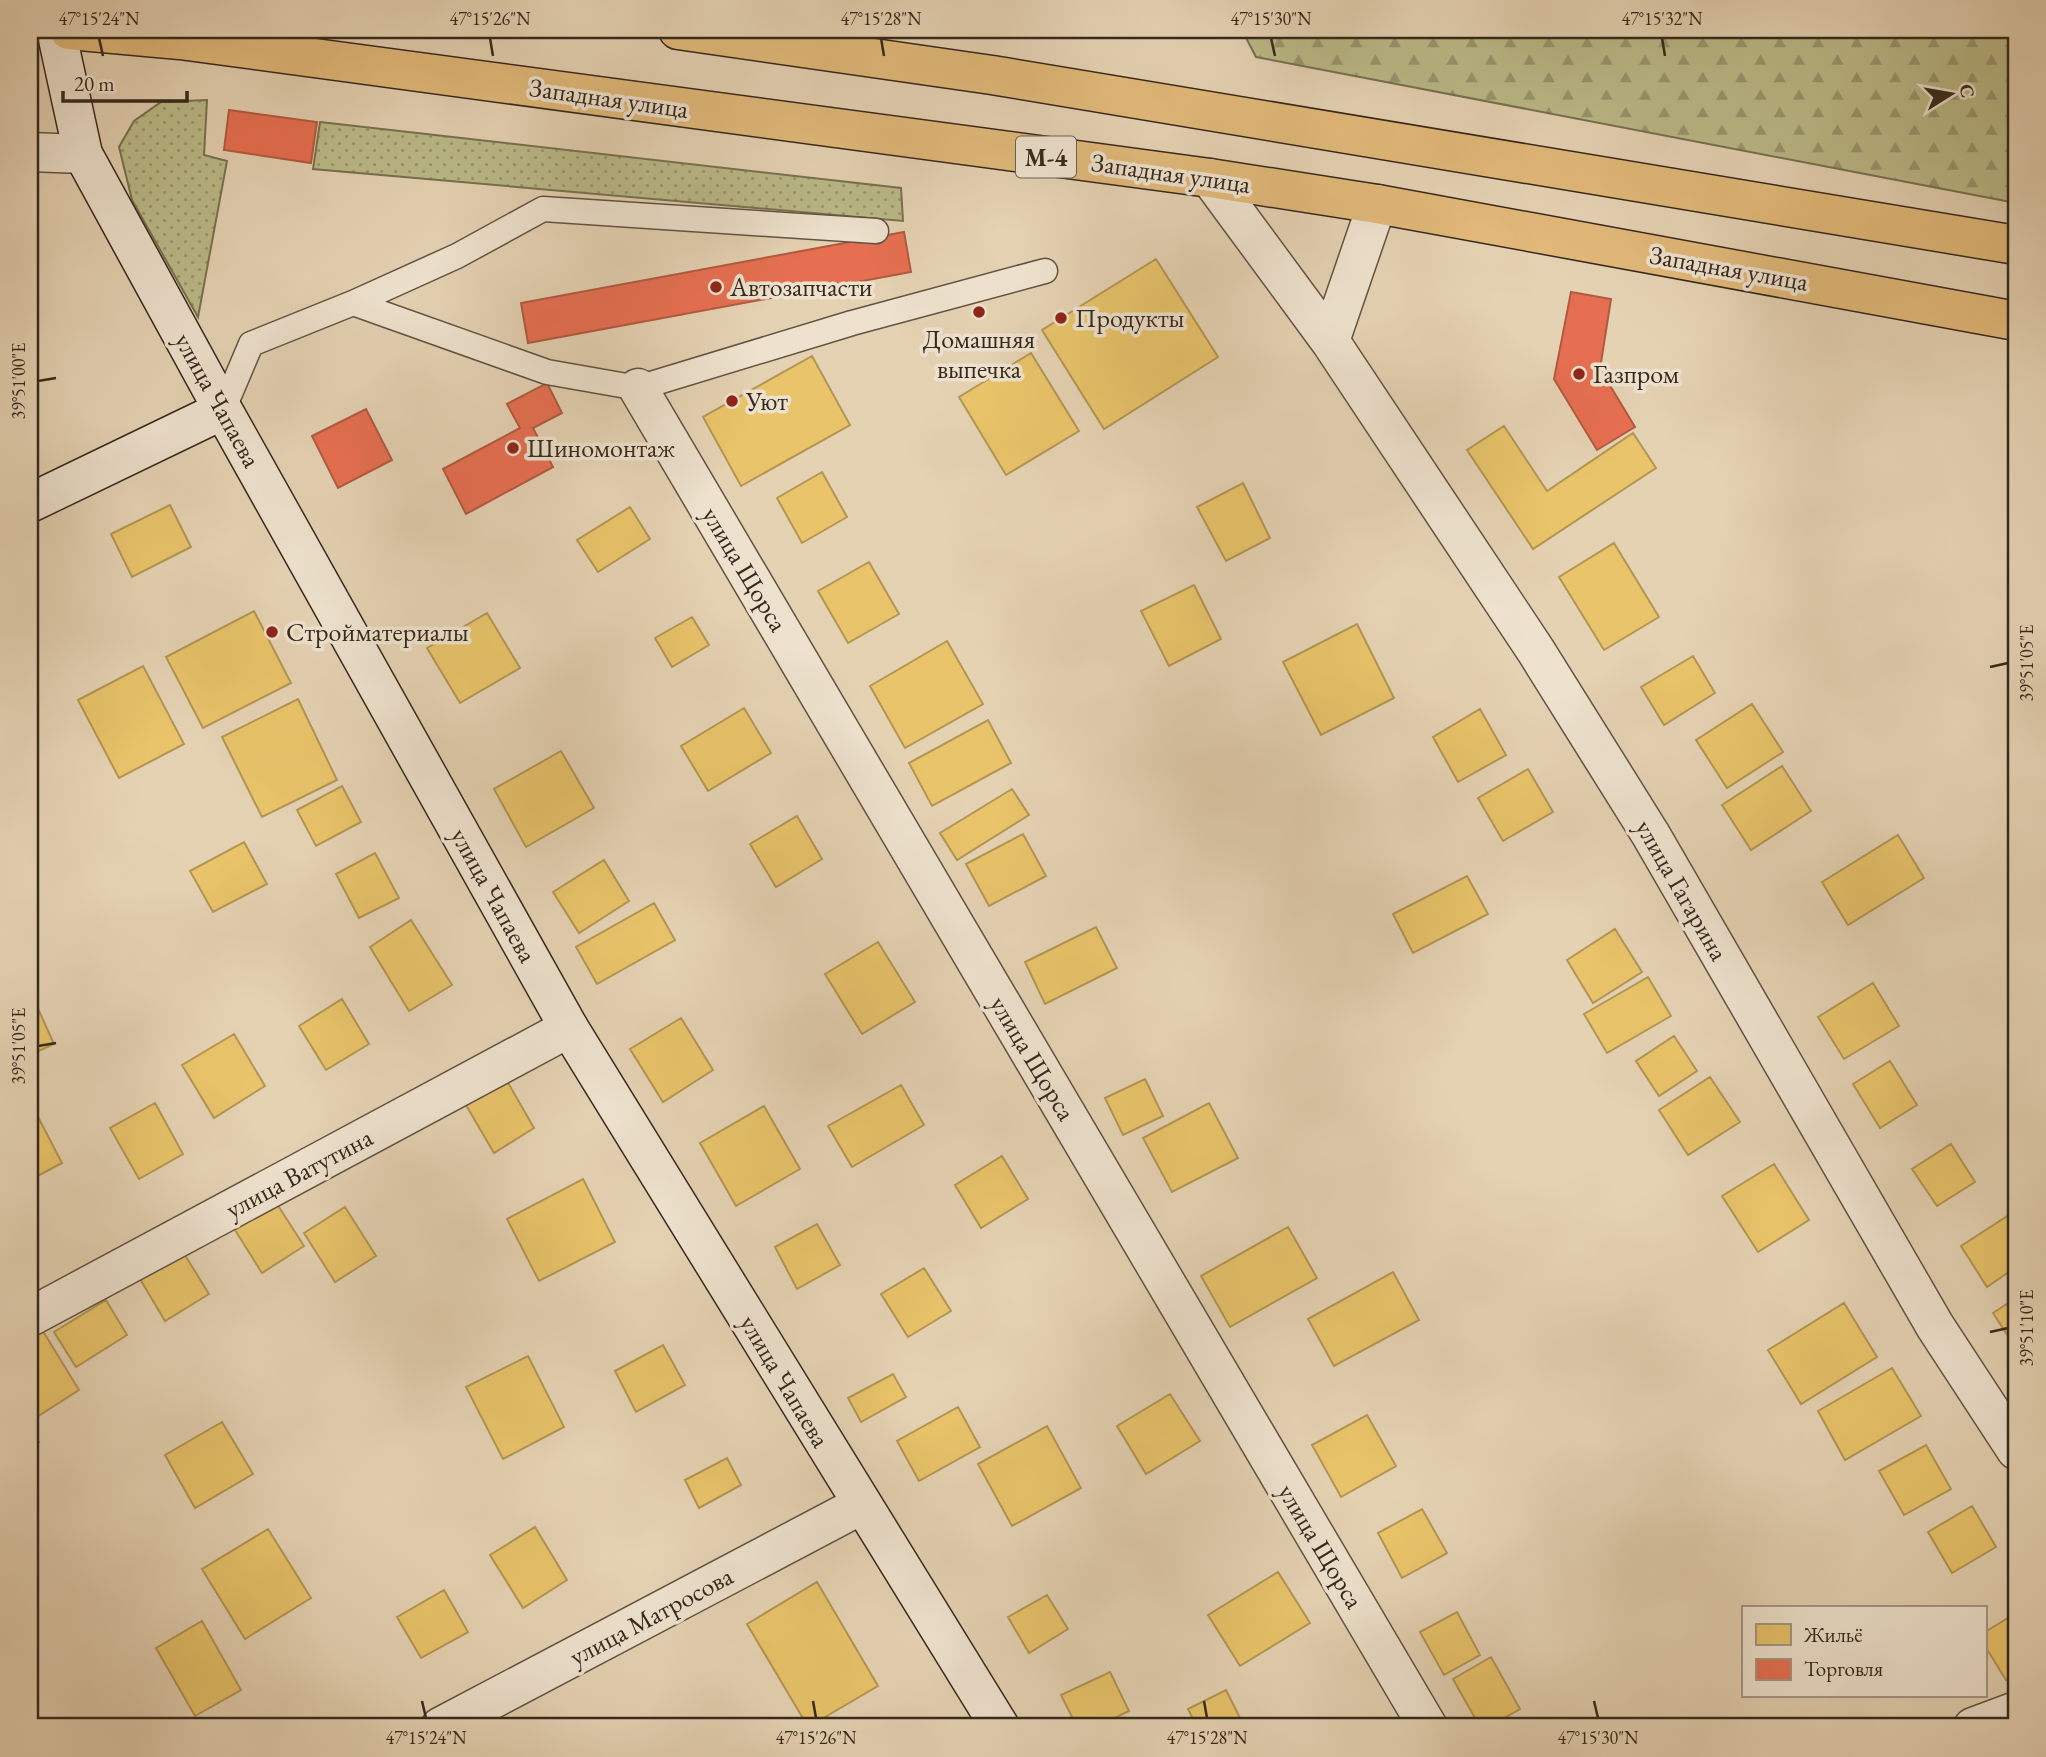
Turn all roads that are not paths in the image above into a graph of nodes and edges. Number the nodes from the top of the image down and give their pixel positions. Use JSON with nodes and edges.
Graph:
{"nodes":[{"id":1,"x":56,"y":30,"type":"edge"},
{"id":2,"x":69,"y":30,"type":"edge"},
{"id":3,"x":678,"y":30,"type":"edge"},
{"id":4,"x":30,"y":152,"type":"edge"},
{"id":5,"x":83,"y":154,"type":"junction"},
{"id":6,"x":1210,"y":178,"type":"junction"},
{"id":7,"x":1377,"y":204,"type":"junction"},
{"id":8,"x":876,"y":231,"type":"dead end"},
{"id":9,"x":2016,"y":245,"type":"edge"},
{"id":10,"x":1045,"y":271,"type":"dead end"},
{"id":11,"x":353,"y":303,"type":"junction"},
{"id":12,"x":2016,"y":321,"type":"edge"},
{"id":13,"x":1330,"y":341,"type":"junction"},
{"id":14,"x":638,"y":388,"type":"junction"},
{"id":15,"x":223,"y":410,"type":"junction"},
{"id":16,"x":30,"y":503,"type":"edge"},
{"id":17,"x":569,"y":1028,"type":"junction"},
{"id":18,"x":30,"y":1317,"type":"edge"},
{"id":19,"x":2016,"y":1450,"type":"edge"},
{"id":20,"x":861,"y":1505,"type":"junction"},
{"id":21,"x":2016,"y":1712,"type":"edge"},
{"id":22,"x":440,"y":1727,"type":"edge"},
{"id":23,"x":1000,"y":1727,"type":"edge"},
{"id":24,"x":1428,"y":1727,"type":"edge"},
{"id":25,"x":1973,"y":1727,"type":"edge"}],
"edges":[{"from":1,"to":5,"type":"street","name":"улица Чапаева"},
{"from":2,"to":6,"type":"main road","name":"Западная улица","number":"М-4"},
{"from":3,"to":9,"type":"main road"},
{"from":4,"to":5,"type":"street"},
{"from":5,"to":15,"type":"street","name":"улица Чапаева"},
{"from":6,"to":7,"type":"main road","name":"Западная улица","number":"М-4"},
{"from":6,"to":13,"type":"street","name":"улица Гагарина"},
{"from":7,"to":12,"type":"main road","name":"Западная улица","number":"М-4"},
{"from":7,"to":13,"type":"street"},
{"from":8,"to":11,"type":"lane"},
{"from":10,"to":14,"type":"lane"},
{"from":11,"to":14,"type":"lane"},
{"from":11,"to":15,"type":"lane"},
{"from":13,"to":19,"type":"street","name":"улица Гагарина"},
{"from":14,"to":24,"type":"street","name":"улица Щорса"},
{"from":15,"to":16,"type":"street"},
{"from":15,"to":17,"type":"street","name":"улица Чапаева"},
{"from":17,"to":18,"type":"street","name":"улица Ватутина"},
{"from":17,"to":20,"type":"street","name":"улица Чапаева"},
{"from":20,"to":22,"type":"street","name":"улица Матросова"},
{"from":20,"to":23,"type":"street","name":"улица Чапаева"},
{"from":21,"to":25,"type":"street"}]}
